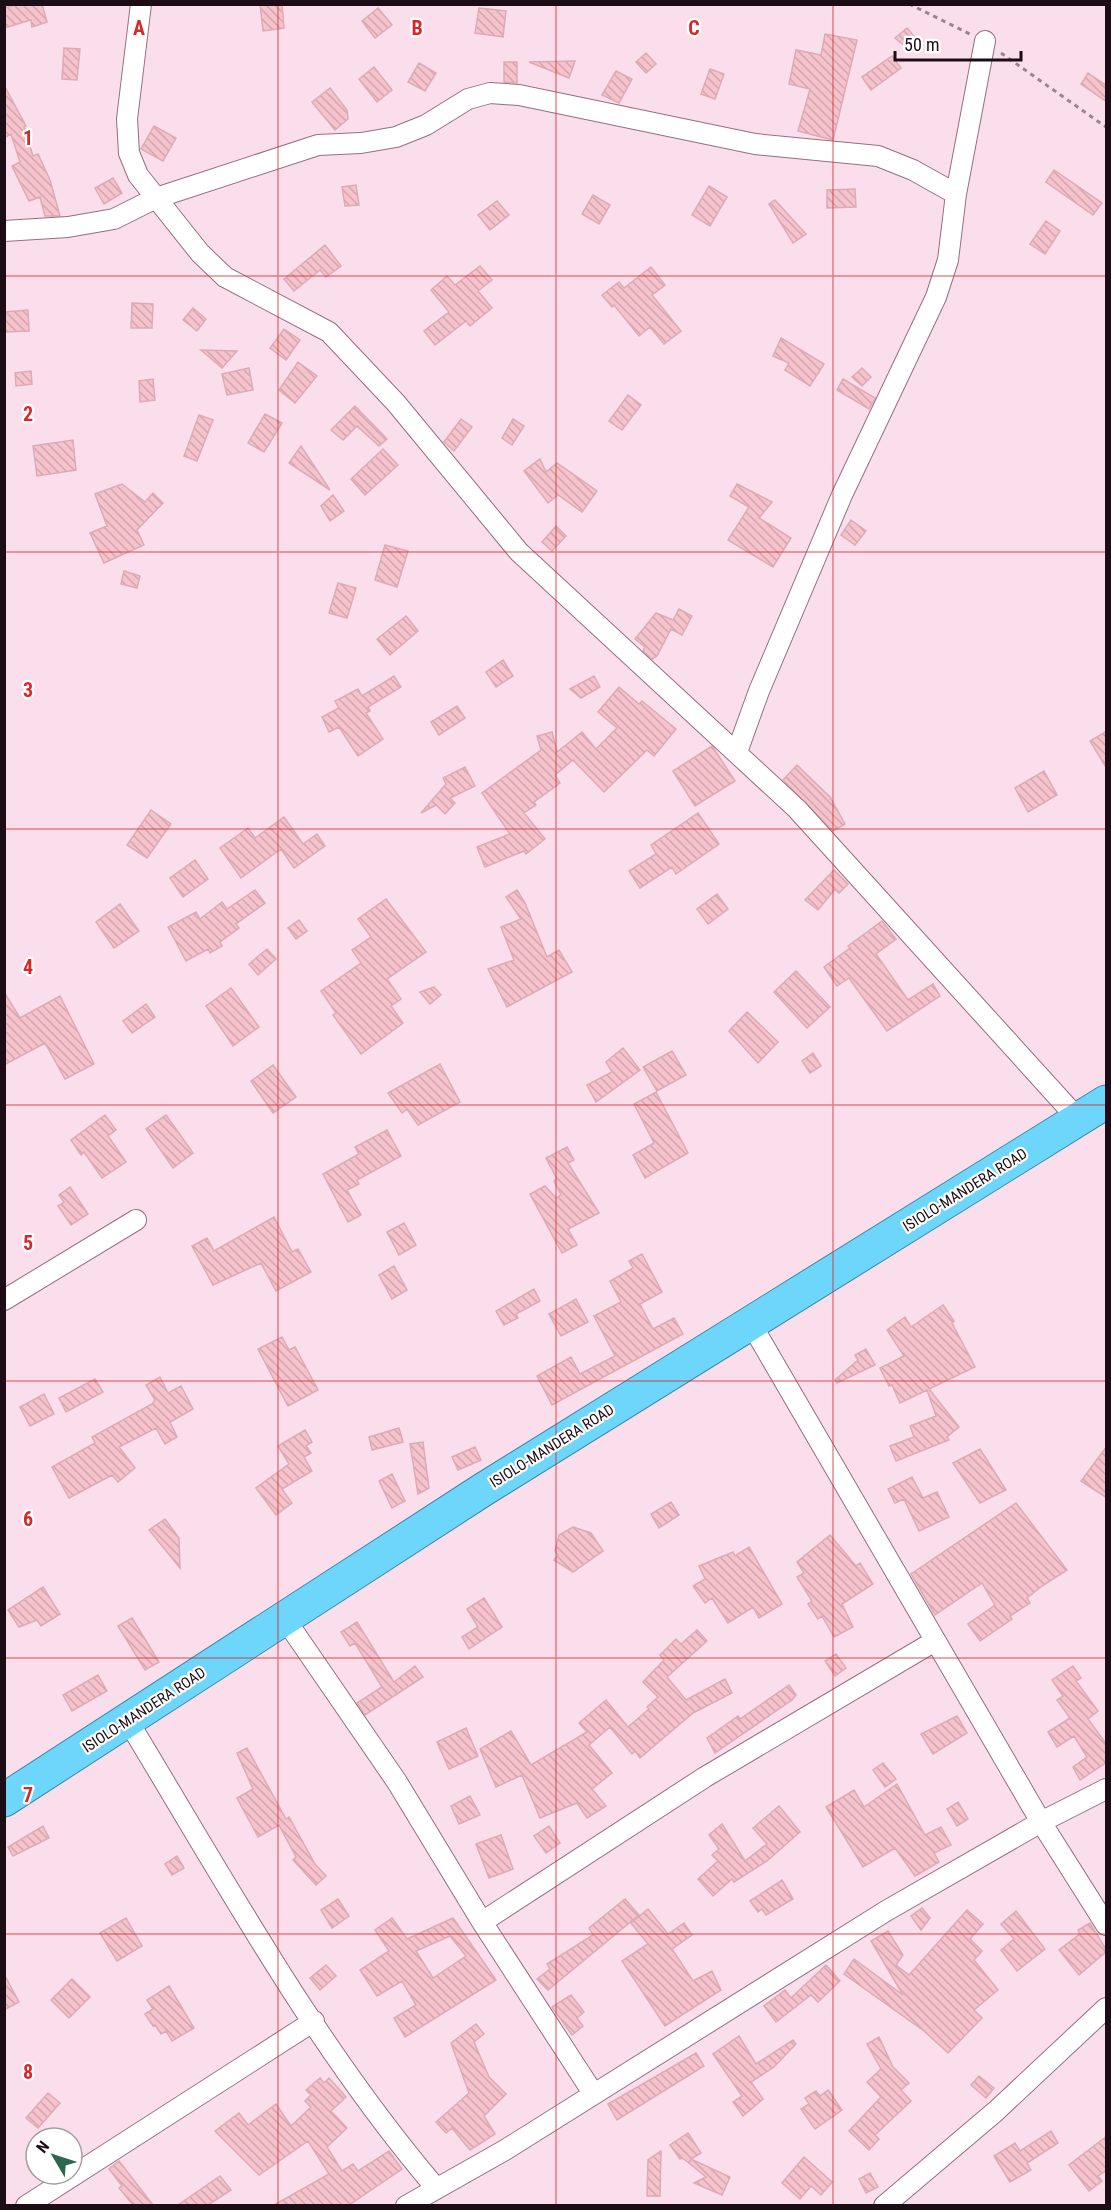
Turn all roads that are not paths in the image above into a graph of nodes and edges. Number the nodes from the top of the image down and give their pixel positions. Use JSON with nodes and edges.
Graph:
{"nodes":[{"id":1,"x":141,"y":4,"type":"edge"},
{"id":2,"x":985,"y":41,"type":"road end"},
{"id":3,"x":956,"y":194,"type":"junction"},
{"id":4,"x":156,"y":198,"type":"junction"},
{"id":5,"x":4,"y":231,"type":"edge"},
{"id":6,"x":737,"y":752,"type":"junction"},
{"id":7,"x":1107,"y":1102,"type":"edge"},
{"id":8,"x":1078,"y":1120,"type":"junction"},
{"id":9,"x":136,"y":1220,"type":"dead end"},
{"id":10,"x":4,"y":1300,"type":"edge"},
{"id":11,"x":750,"y":1323,"type":"junction"},
{"id":12,"x":285,"y":1619,"type":"junction"},
{"id":13,"x":934,"y":1641,"type":"junction"},
{"id":14,"x":128,"y":1721,"type":"junction"},
{"id":15,"x":1107,"y":1789,"type":"edge"},
{"id":16,"x":4,"y":1800,"type":"edge"},
{"id":17,"x":1041,"y":1822,"type":"junction"},
{"id":18,"x":482,"y":1922,"type":"junction"},
{"id":19,"x":1107,"y":1925,"type":"edge"},
{"id":20,"x":1107,"y":2008,"type":"edge"},
{"id":21,"x":314,"y":2021,"type":"junction"},
{"id":22,"x":593,"y":2093,"type":"junction"},
{"id":23,"x":436,"y":2188,"type":"junction"},
{"id":24,"x":26,"y":2205,"type":"edge"},
{"id":25,"x":406,"y":2205,"type":"edge"},
{"id":26,"x":884,"y":2205,"type":"edge"}],
"edges":[{"from":1,"to":4,"type":"street"},
{"from":2,"to":3,"type":"street"},
{"from":3,"to":4,"type":"street"},
{"from":3,"to":6,"type":"street"},
{"from":4,"to":5,"type":"street"},
{"from":4,"to":6,"type":"street"},
{"from":6,"to":8,"type":"street"},
{"from":7,"to":8,"type":"highway","name":"ISIOLO-MANDERA ROAD"},
{"from":8,"to":11,"type":"highway","name":"ISIOLO-MANDERA ROAD"},
{"from":9,"to":10,"type":"street"},
{"from":11,"to":12,"type":"highway","name":"ISIOLO-MANDERA ROAD"},
{"from":11,"to":13,"type":"street"},
{"from":12,"to":14,"type":"highway","name":"ISIOLO-MANDERA ROAD"},
{"from":12,"to":18,"type":"street"},
{"from":13,"to":17,"type":"street"},
{"from":13,"to":18,"type":"street"},
{"from":14,"to":16,"type":"highway","name":"ISIOLO-MANDERA ROAD"},
{"from":14,"to":21,"type":"street"},
{"from":15,"to":17,"type":"street"},
{"from":17,"to":19,"type":"street"},
{"from":17,"to":22,"type":"street"},
{"from":18,"to":22,"type":"street"},
{"from":20,"to":26,"type":"street"},
{"from":21,"to":23,"type":"street"},
{"from":21,"to":24,"type":"street"},
{"from":22,"to":23,"type":"street"},
{"from":23,"to":25,"type":"street"}]}
